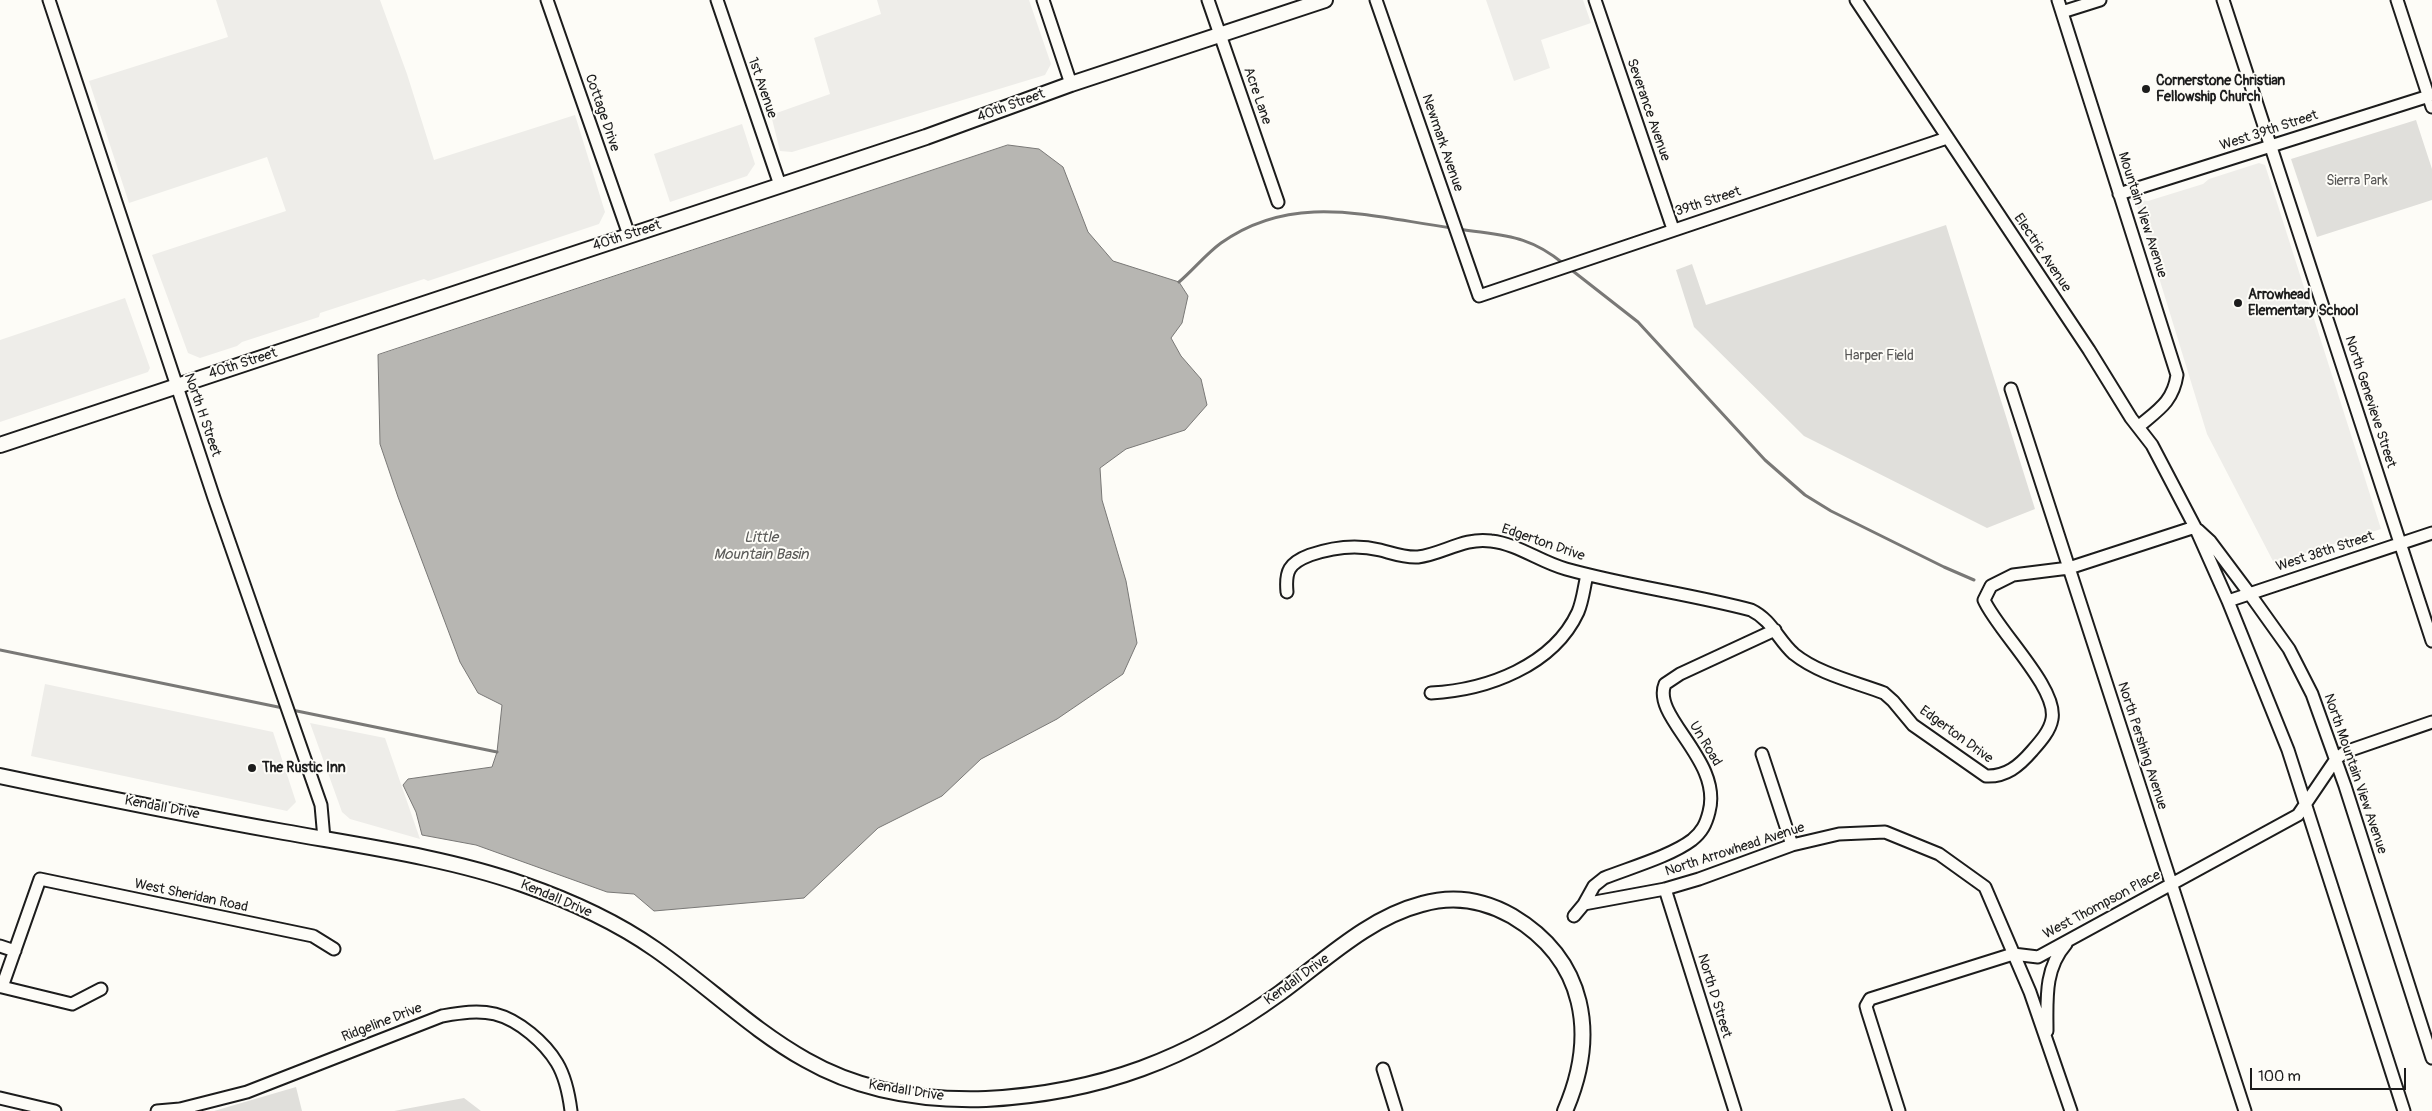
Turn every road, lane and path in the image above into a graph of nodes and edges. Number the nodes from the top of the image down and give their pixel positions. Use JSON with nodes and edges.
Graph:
{"nodes":[{"id":1,"x":48,"y":0,"type":"edge"},
{"id":2,"x":547,"y":0,"type":"edge"},
{"id":3,"x":717,"y":0,"type":"edge"},
{"id":4,"x":1043,"y":0,"type":"edge"},
{"id":5,"x":1208,"y":0,"type":"edge"},
{"id":6,"x":1325,"y":0,"type":"edge"},
{"id":7,"x":1376,"y":0,"type":"edge"},
{"id":8,"x":1595,"y":0,"type":"edge"},
{"id":9,"x":1856,"y":0,"type":"edge"},
{"id":10,"x":2058,"y":0,"type":"edge"},
{"id":11,"x":2100,"y":0,"type":"edge"},
{"id":12,"x":2223,"y":0,"type":"edge"},
{"id":13,"x":2397,"y":0,"type":"edge"},
{"id":14,"x":2062,"y":12,"type":"junction"},
{"id":15,"x":1220,"y":34,"type":"junction"},
{"id":16,"x":1071,"y":84,"type":"junction"},
{"id":17,"x":2430,"y":97,"type":"edge"},
{"id":18,"x":1947,"y":138,"type":"junction"},
{"id":19,"x":2271,"y":146,"type":"junction"},
{"id":20,"x":780,"y":185,"type":"junction"},
{"id":21,"x":2119,"y":194,"type":"junction"},
{"id":22,"x":1278,"y":202,"type":"dead end"},
{"id":23,"x":1673,"y":229,"type":"junction"},
{"id":24,"x":629,"y":235,"type":"junction"},
{"id":25,"x":1479,"y":296,"type":"joint"},
{"id":26,"x":177,"y":386,"type":"junction"},
{"id":27,"x":2011,"y":390,"type":"dead end"},
{"id":28,"x":2138,"y":427,"type":"junction"},
{"id":29,"x":0,"y":446,"type":"edge"},
{"id":30,"x":2195,"y":526,"type":"junction"},
{"id":31,"x":2432,"y":533,"type":"edge"},
{"id":32,"x":2400,"y":544,"type":"junction"},
{"id":33,"x":2069,"y":568,"type":"junction"},
{"id":34,"x":1587,"y":575,"type":"junction"},
{"id":35,"x":1287,"y":592,"type":"dead end"},
{"id":36,"x":2249,"y":592,"type":"junction"},
{"id":37,"x":2228,"y":600,"type":"junction"},
{"id":38,"x":1775,"y":630,"type":"junction"},
{"id":39,"x":2432,"y":642,"type":"edge"},
{"id":40,"x":1431,"y":693,"type":"dead end"},
{"id":41,"x":2432,"y":722,"type":"edge"},
{"id":42,"x":1762,"y":754,"type":"dead end"},
{"id":43,"x":2336,"y":759,"type":"junction"},
{"id":44,"x":0,"y":776,"type":"edge"},
{"id":45,"x":2306,"y":804,"type":"junction"},
{"id":46,"x":324,"y":839,"type":"junction"},
{"id":47,"x":1792,"y":845,"type":"junction"},
{"id":48,"x":2172,"y":885,"type":"junction"},
{"id":49,"x":1665,"y":889,"type":"junction"},
{"id":50,"x":1584,"y":904,"type":"junction"},
{"id":51,"x":1574,"y":916,"type":"dead end"},
{"id":52,"x":2070,"y":939,"type":"junction"},
{"id":53,"x":0,"y":946,"type":"edge"},
{"id":54,"x":334,"y":949,"type":"dead end"},
{"id":55,"x":15,"y":951,"type":"junction"},
{"id":56,"x":2013,"y":954,"type":"junction"},
{"id":57,"x":101,"y":989,"type":"dead end"},
{"id":58,"x":2047,"y":1042,"type":"junction"},
{"id":59,"x":2432,"y":1058,"type":"edge"},
{"id":60,"x":1383,"y":1069,"type":"dead end"},
{"id":61,"x":0,"y":1098,"type":"edge"},
{"id":62,"x":55,"y":1111,"type":"edge"},
{"id":63,"x":157,"y":1111,"type":"edge"},
{"id":64,"x":571,"y":1111,"type":"edge"},
{"id":65,"x":1396,"y":1111,"type":"edge"},
{"id":66,"x":1565,"y":1111,"type":"edge"},
{"id":67,"x":1734,"y":1111,"type":"edge"},
{"id":68,"x":1899,"y":1111,"type":"edge"},
{"id":69,"x":2071,"y":1111,"type":"edge"},
{"id":70,"x":2245,"y":1111,"type":"edge"},
{"id":71,"x":2404,"y":1111,"type":"edge"}],
"edges":[{"from":1,"to":26,"type":"street","name":"North H Street"},
{"from":2,"to":24,"type":"street","name":"Cottage Drive"},
{"from":3,"to":20,"type":"street","name":"1st Avenue"},
{"from":4,"to":16,"type":"street"},
{"from":5,"to":15,"type":"street","name":"Acre Lane"},
{"from":6,"to":15,"type":"main road","name":"40th Street"},
{"from":7,"to":25,"type":"street","name":"Newmark Avenue"},
{"from":8,"to":23,"type":"street","name":"Severance Avenue"},
{"from":9,"to":18,"type":"street","name":"Electric Avenue"},
{"from":10,"to":14,"type":"street","name":"Mountain View Avenue"},
{"from":11,"to":14,"type":"street"},
{"from":12,"to":19,"type":"street","name":"North Genevieve Street"},
{"from":13,"to":17,"type":"street"},
{"from":14,"to":21,"type":"street","name":"Mountain View Avenue"},
{"from":15,"to":16,"type":"main road","name":"40th Street"},
{"from":15,"to":22,"type":"street","name":"Acre Lane"},
{"from":16,"to":20,"type":"main road","name":"40th Street"},
{"from":17,"to":19,"type":"street","name":"West 39th Street"},
{"from":18,"to":23,"type":"street","name":"39th Street"},
{"from":18,"to":28,"type":"street","name":"Electric Avenue"},
{"from":19,"to":21,"type":"street","name":"West 39th Street"},
{"from":19,"to":32,"type":"street","name":"North Genevieve Street"},
{"from":20,"to":24,"type":"main road","name":"40th Street"},
{"from":21,"to":28,"type":"street","name":"Mountain View Avenue"},
{"from":23,"to":25,"type":"street","name":"39th Street"},
{"from":24,"to":26,"type":"main road","name":"40th Street"},
{"from":26,"to":29,"type":"main road","name":"40th Street"},
{"from":26,"to":46,"type":"street","name":"North H Street"},
{"from":27,"to":33,"type":"street","name":"North Pershing Avenue"},
{"from":28,"to":30,"type":"street","name":"Electric Avenue"},
{"from":30,"to":33,"type":"street","name":"Edgerton Drive"},
{"from":30,"to":36,"type":"street","name":"North Mountain View Avenue"},
{"from":30,"to":37,"type":"street"},
{"from":31,"to":32,"type":"street","name":"West 38th Street"},
{"from":32,"to":36,"type":"street","name":"West 38th Street"},
{"from":32,"to":39,"type":"street","name":"North Genevieve Street"},
{"from":33,"to":38,"type":"street","name":"Edgerton Drive"},
{"from":33,"to":48,"type":"street","name":"North Pershing Avenue"},
{"from":34,"to":35,"type":"street","name":"Edgerton Drive"},
{"from":34,"to":38,"type":"street","name":"Edgerton Drive"},
{"from":34,"to":40,"type":"street"},
{"from":36,"to":37,"type":"street","name":"West 38th Street"},
{"from":36,"to":43,"type":"street","name":"North Mountain View Avenue"},
{"from":37,"to":45,"type":"street"},
{"from":38,"to":50,"type":"street","name":"Un Road"},
{"from":41,"to":43,"type":"street"},
{"from":42,"to":47,"type":"street"},
{"from":43,"to":45,"type":"street","name":"West Thompson Place"},
{"from":43,"to":59,"type":"street","name":"North Mountain View Avenue"},
{"from":44,"to":46,"type":"main road","name":"Kendall Drive"},
{"from":45,"to":48,"type":"street","name":"West Thompson Place"},
{"from":45,"to":71,"type":"street"},
{"from":46,"to":66,"type":"main road","name":"Kendall Drive"},
{"from":47,"to":49,"type":"street","name":"North Arrowhead Avenue"},
{"from":47,"to":56,"type":"street","name":"North Arrowhead Avenue"},
{"from":48,"to":52,"type":"street","name":"West Thompson Place"},
{"from":48,"to":70,"type":"street","name":"North Pershing Avenue"},
{"from":49,"to":50,"type":"street","name":"North Arrowhead Avenue"},
{"from":49,"to":67,"type":"street","name":"North D Street"},
{"from":50,"to":51,"type":"street"},
{"from":52,"to":56,"type":"street","name":"West Thompson Place"},
{"from":52,"to":58,"type":"street"},
{"from":53,"to":55,"type":"street"},
{"from":54,"to":55,"type":"street","name":"West Sheridan Road"},
{"from":55,"to":57,"type":"street"},
{"from":56,"to":58,"type":"street","name":"North Arrowhead Avenue"},
{"from":56,"to":68,"type":"street","name":"West Thompson Place"},
{"from":58,"to":69,"type":"street","name":"North Arrowhead Avenue"},
{"from":60,"to":65,"type":"street"},
{"from":61,"to":62,"type":"street"},
{"from":63,"to":64,"type":"street","name":"Ridgeline Drive"}]}
